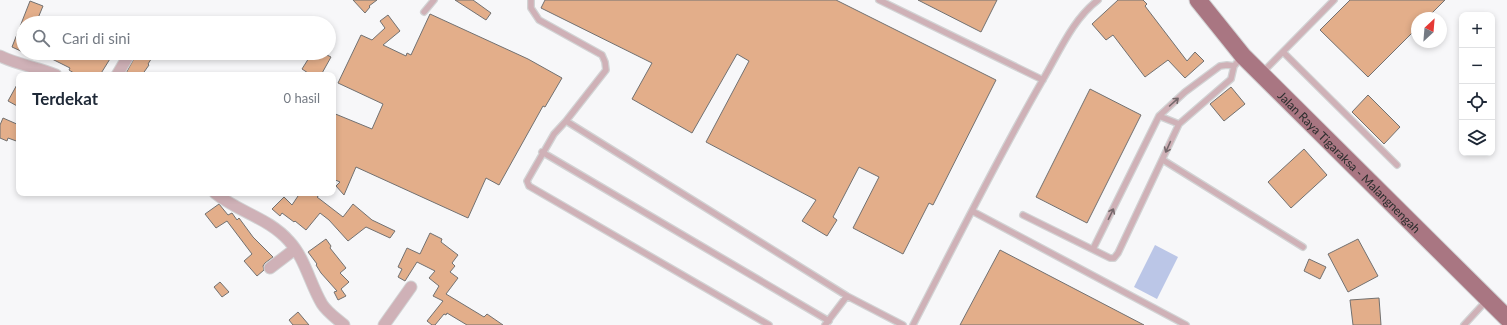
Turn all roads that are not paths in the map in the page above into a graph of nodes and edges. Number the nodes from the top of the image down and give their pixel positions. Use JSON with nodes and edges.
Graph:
{"nodes":[{"id":1,"x":434,"y":0,"type":"edge"},
{"id":2,"x":531,"y":0,"type":"edge"},
{"id":3,"x":879,"y":0,"type":"edge"},
{"id":4,"x":1098,"y":0,"type":"edge"},
{"id":5,"x":1198,"y":0,"type":"edge"},
{"id":6,"x":1334,"y":0,"type":"edge"},
{"id":7,"x":424,"y":12,"type":"dead end"},
{"id":8,"x":1283,"y":52,"type":"junction"},
{"id":9,"x":0,"y":56,"type":"edge"},
{"id":10,"x":126,"y":60,"type":"edge"},
{"id":11,"x":1238,"y":61,"type":"junction"},
{"id":12,"x":48,"y":72,"type":"edge"},
{"id":13,"x":119,"y":72,"type":"edge"},
{"id":14,"x":1261,"y":74,"type":"junction"},
{"id":15,"x":1043,"y":80,"type":"junction"},
{"id":16,"x":1159,"y":116,"type":"junction"},
{"id":17,"x":566,"y":122,"type":"junction"},
{"id":18,"x":1179,"y":124,"type":"junction"},
{"id":19,"x":542,"y":152,"type":"junction"},
{"id":20,"x":1163,"y":160,"type":"junction"},
{"id":21,"x":1397,"y":165,"type":"dead end"},
{"id":22,"x":220,"y":196,"type":"edge"},
{"id":23,"x":972,"y":212,"type":"junction"},
{"id":24,"x":1023,"y":215,"type":"dead end"},
{"id":25,"x":1303,"y":246,"type":"dead end"},
{"id":26,"x":295,"y":249,"type":"junction"},
{"id":27,"x":1093,"y":249,"type":"junction"},
{"id":28,"x":270,"y":268,"type":"dead end"},
{"id":29,"x":411,"y":287,"type":"dead end"},
{"id":30,"x":847,"y":296,"type":"junction"},
{"id":31,"x":1488,"y":299,"type":"junction"},
{"id":32,"x":1507,"y":318,"type":"edge"},
{"id":33,"x":827,"y":323,"type":"edge"},
{"id":34,"x":344,"y":325,"type":"edge"},
{"id":35,"x":384,"y":325,"type":"edge"},
{"id":36,"x":769,"y":325,"type":"edge"},
{"id":37,"x":903,"y":325,"type":"edge"},
{"id":38,"x":913,"y":325,"type":"edge"},
{"id":39,"x":1186,"y":325,"type":"edge"},
{"id":40,"x":1464,"y":325,"type":"edge"}],
"edges":[{"from":1,"to":7,"type":"lane"},
{"from":2,"to":17,"type":"lane"},
{"from":3,"to":15,"type":"lane"},
{"from":4,"to":15,"type":"lane"},
{"from":5,"to":11,"type":"main road","name":"Jalan Raya Tigaraksa - Malangnengah"},
{"from":6,"to":8,"type":"lane"},
{"from":8,"to":14,"type":"lane"},
{"from":8,"to":21,"type":"lane"},
{"from":9,"to":12,"type":"street"},
{"from":10,"to":13,"type":"street"},
{"from":11,"to":14,"type":"main road","name":"Jalan Raya Tigaraksa - Malangnengah"},
{"from":16,"to":11,"type":"lane","one_way":true},
{"from":11,"to":18,"type":"lane"},
{"from":14,"to":31,"type":"main road","name":"Jalan Raya Tigaraksa - Malangnengah"},
{"from":15,"to":23,"type":"lane"},
{"from":16,"to":18,"type":"lane"},
{"from":27,"to":16,"type":"lane","one_way":true},
{"from":17,"to":19,"type":"lane"},
{"from":17,"to":30,"type":"lane"},
{"from":18,"to":20,"type":"lane","one_way":true},
{"from":19,"to":33,"type":"lane"},
{"from":19,"to":36,"type":"lane"},
{"from":20,"to":25,"type":"lane"},
{"from":20,"to":27,"type":"lane"},
{"from":22,"to":26,"type":"street"},
{"from":23,"to":38,"type":"lane"},
{"from":23,"to":39,"type":"lane"},
{"from":24,"to":27,"type":"lane"},
{"from":26,"to":28,"type":"street"},
{"from":26,"to":34,"type":"street"},
{"from":29,"to":35,"type":"street"},
{"from":30,"to":33,"type":"lane"},
{"from":30,"to":37,"type":"lane"},
{"from":31,"to":32,"type":"main road","name":"Jalan Raya Tigaraksa - Malangnengah"},
{"from":31,"to":40,"type":"lane"}]}
